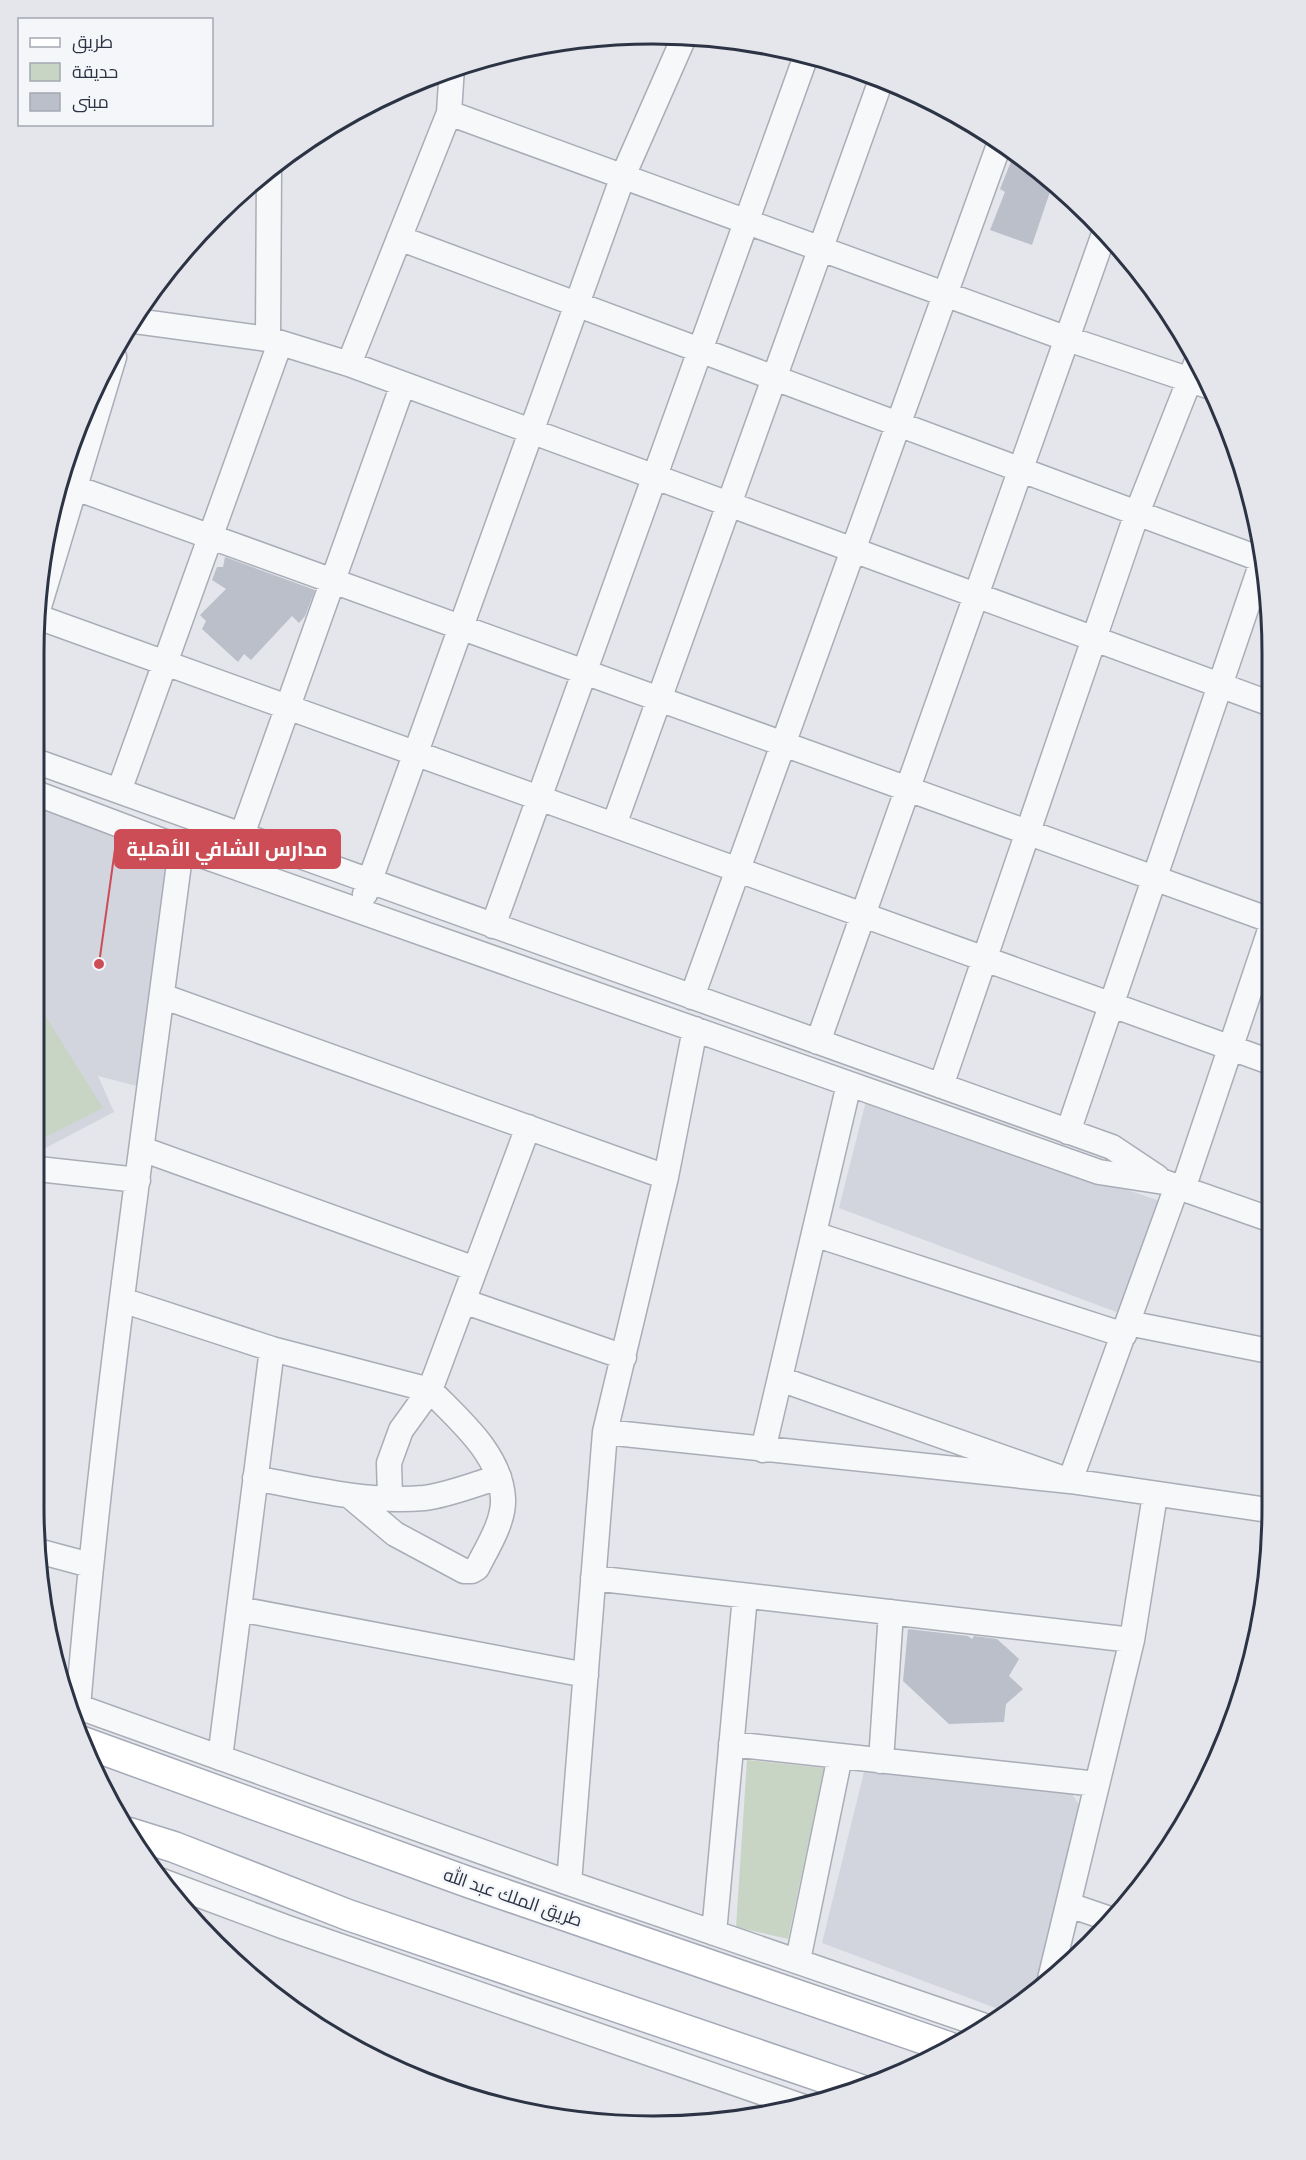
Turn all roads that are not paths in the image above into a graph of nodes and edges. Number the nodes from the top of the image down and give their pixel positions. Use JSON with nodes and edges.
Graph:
{"nodes":[{"id":1,"x":681,"y":45,"type":"edge"},
{"id":2,"x":804,"y":62,"type":"edge"},
{"id":3,"x":451,"y":78,"type":"edge"},
{"id":4,"x":878,"y":87,"type":"edge"},
{"id":5,"x":449,"y":112,"type":"junction"},
{"id":6,"x":997,"y":150,"type":"edge"},
{"id":7,"x":623,"y":176,"type":"junction"},
{"id":8,"x":268,"y":180,"type":"edge"},
{"id":9,"x":746,"y":221,"type":"junction"},
{"id":10,"x":399,"y":238,"type":"junction"},
{"id":11,"x":1101,"y":241,"type":"edge"},
{"id":12,"x":821,"y":249,"type":"junction"},
{"id":13,"x":946,"y":294,"type":"junction"},
{"id":14,"x":577,"y":304,"type":"junction"},
{"id":15,"x":141,"y":322,"type":"edge"},
{"id":16,"x":1065,"y":338,"type":"junction"},
{"id":17,"x":274,"y":341,"type":"junction"},
{"id":18,"x":700,"y":350,"type":"junction"},
{"id":19,"x":349,"y":364,"type":"junction"},
{"id":20,"x":1196,"y":375,"type":"edge"},
{"id":21,"x":774,"y":378,"type":"junction"},
{"id":22,"x":1197,"y":378,"type":"edge"},
{"id":23,"x":403,"y":384,"type":"junction"},
{"id":24,"x":99,"y":400,"type":"edge"},
{"id":25,"x":899,"y":424,"type":"junction"},
{"id":26,"x":531,"y":432,"type":"junction"},
{"id":27,"x":1018,"y":469,"type":"junction"},
{"id":28,"x":654,"y":477,"type":"junction"},
{"id":29,"x":68,"y":486,"type":"edge"},
{"id":30,"x":729,"y":504,"type":"junction"},
{"id":31,"x":1137,"y":513,"type":"junction"},
{"id":32,"x":210,"y":537,"type":"junction"},
{"id":33,"x":53,"y":550,"type":"edge"},
{"id":34,"x":853,"y":550,"type":"junction"},
{"id":35,"x":1255,"y":557,"type":"edge"},
{"id":36,"x":1257,"y":576,"type":"edge"},
{"id":37,"x":333,"y":582,"type":"junction"},
{"id":38,"x":975,"y":595,"type":"junction"},
{"id":39,"x":45,"y":619,"type":"edge"},
{"id":40,"x":460,"y":628,"type":"junction"},
{"id":41,"x":1095,"y":639,"type":"junction"},
{"id":42,"x":165,"y":663,"type":"junction"},
{"id":43,"x":584,"y":672,"type":"junction"},
{"id":44,"x":1219,"y":685,"type":"junction"},
{"id":45,"x":659,"y":699,"type":"junction"},
{"id":46,"x":1262,"y":701,"type":"edge"},
{"id":47,"x":288,"y":707,"type":"junction"},
{"id":48,"x":783,"y":745,"type":"junction"},
{"id":49,"x":415,"y":754,"type":"junction"},
{"id":50,"x":44,"y":764,"type":"edge"},
{"id":51,"x":906,"y":789,"type":"junction"},
{"id":52,"x":119,"y":791,"type":"junction"},
{"id":53,"x":44,"y":796,"type":"edge"},
{"id":54,"x":539,"y":798,"type":"junction"},
{"id":55,"x":614,"y":825,"type":"junction"},
{"id":56,"x":1029,"y":832,"type":"junction"},
{"id":57,"x":242,"y":835,"type":"junction"},
{"id":58,"x":182,"y":848,"type":"junction"},
{"id":59,"x":738,"y":870,"type":"junction"},
{"id":60,"x":1154,"y":879,"type":"junction"},
{"id":61,"x":369,"y":881,"type":"junction"},
{"id":62,"x":359,"y":910,"type":"junction"},
{"id":63,"x":862,"y":915,"type":"junction"},
{"id":64,"x":1262,"y":917,"type":"edge"},
{"id":65,"x":494,"y":926,"type":"junction"},
{"id":66,"x":1262,"y":954,"type":"edge"},
{"id":67,"x":986,"y":960,"type":"junction"},
{"id":68,"x":162,"y":996,"type":"junction"},
{"id":69,"x":692,"y":997,"type":"junction"},
{"id":70,"x":1111,"y":1005,"type":"junction"},
{"id":71,"x":695,"y":1029,"type":"junction"},
{"id":72,"x":818,"y":1042,"type":"junction"},
{"id":73,"x":1231,"y":1048,"type":"junction"},
{"id":74,"x":1262,"y":1059,"type":"edge"},
{"id":75,"x":849,"y":1084,"type":"junction"},
{"id":76,"x":941,"y":1086,"type":"junction"},
{"id":77,"x":528,"y":1127,"type":"junction"},
{"id":78,"x":1068,"y":1131,"type":"junction"},
{"id":79,"x":142,"y":1149,"type":"junction"},
{"id":80,"x":44,"y":1169,"type":"edge"},
{"id":81,"x":666,"y":1177,"type":"junction"},
{"id":82,"x":138,"y":1180,"type":"junction"},
{"id":83,"x":1175,"y":1186,"type":"junction"},
{"id":84,"x":1262,"y":1217,"type":"edge"},
{"id":85,"x":814,"y":1234,"type":"junction"},
{"id":86,"x":475,"y":1269,"type":"junction"},
{"id":87,"x":122,"y":1300,"type":"junction"},
{"id":88,"x":463,"y":1301,"type":"junction"},
{"id":89,"x":1126,"y":1329,"type":"junction"},
{"id":90,"x":272,"y":1349,"type":"junction"},
{"id":91,"x":1262,"y":1350,"type":"edge"},
{"id":92,"x":624,"y":1357,"type":"junction"},
{"id":93,"x":780,"y":1379,"type":"junction"},
{"id":94,"x":430,"y":1390,"type":"junction"},
{"id":95,"x":605,"y":1432,"type":"junction"},
{"id":96,"x":763,"y":1450,"type":"junction"},
{"id":97,"x":499,"y":1477,"type":"junction"},
{"id":98,"x":255,"y":1478,"type":"junction"},
{"id":99,"x":1070,"y":1481,"type":"junction"},
{"id":100,"x":1155,"y":1495,"type":"junction"},
{"id":101,"x":351,"y":1497,"type":"junction"},
{"id":102,"x":390,"y":1498,"type":"junction"},
{"id":103,"x":1262,"y":1509,"type":"edge"},
{"id":104,"x":46,"y":1553,"type":"edge"},
{"id":105,"x":90,"y":1565,"type":"junction"},
{"id":106,"x":593,"y":1578,"type":"junction"},
{"id":107,"x":745,"y":1596,"type":"junction"},
{"id":108,"x":239,"y":1609,"type":"junction"},
{"id":109,"x":891,"y":1612,"type":"junction"},
{"id":110,"x":1132,"y":1640,"type":"junction"},
{"id":111,"x":586,"y":1675,"type":"junction"},
{"id":112,"x":73,"y":1693,"type":"edge"},
{"id":113,"x":78,"y":1707,"type":"edge"},
{"id":114,"x":731,"y":1744,"type":"junction"},
{"id":115,"x":92,"y":1745,"type":"edge"},
{"id":116,"x":840,"y":1756,"type":"junction"},
{"id":117,"x":220,"y":1758,"type":"junction"},
{"id":118,"x":881,"y":1761,"type":"junction"},
{"id":119,"x":1097,"y":1784,"type":"junction"},
{"id":120,"x":140,"y":1836,"type":"edge"},
{"id":121,"x":539,"y":1872,"type":"junction"},
{"id":122,"x":468,"y":1882,"type":"junction"},
{"id":123,"x":569,"y":1883,"type":"junction"},
{"id":124,"x":176,"y":1886,"type":"edge"},
{"id":125,"x":1069,"y":1905,"type":"junction"},
{"id":126,"x":1104,"y":1917,"type":"edge"},
{"id":127,"x":714,"y":1933,"type":"junction"},
{"id":128,"x":798,"y":1960,"type":"junction"},
{"id":129,"x":1053,"y":1966,"type":"edge"},
{"id":130,"x":977,"y":2023,"type":"edge"},
{"id":131,"x":707,"y":2036,"type":"junction"},
{"id":132,"x":941,"y":2044,"type":"edge"},
{"id":133,"x":846,"y":2085,"type":"edge"},
{"id":134,"x":770,"y":2096,"type":"junction"},
{"id":135,"x":787,"y":2102,"type":"edge"}],
"edges":[{"from":1,"to":7,"type":"street"},
{"from":2,"to":9,"type":"street"},
{"from":3,"to":5,"type":"street"},
{"from":4,"to":12,"type":"street"},
{"from":5,"to":7,"type":"street"},
{"from":5,"to":10,"type":"street"},
{"from":6,"to":13,"type":"street"},
{"from":7,"to":9,"type":"street"},
{"from":7,"to":14,"type":"street"},
{"from":8,"to":17,"type":"street"},
{"from":9,"to":12,"type":"street"},
{"from":9,"to":18,"type":"street"},
{"from":10,"to":14,"type":"street"},
{"from":10,"to":19,"type":"street"},
{"from":11,"to":16,"type":"street"},
{"from":12,"to":13,"type":"street"},
{"from":12,"to":21,"type":"street"},
{"from":13,"to":16,"type":"street"},
{"from":13,"to":25,"type":"street"},
{"from":14,"to":18,"type":"street"},
{"from":14,"to":26,"type":"street"},
{"from":15,"to":17,"type":"street"},
{"from":16,"to":20,"type":"street"},
{"from":16,"to":27,"type":"street"},
{"from":17,"to":19,"type":"street"},
{"from":17,"to":32,"type":"street"},
{"from":18,"to":21,"type":"street"},
{"from":18,"to":28,"type":"street"},
{"from":19,"to":23,"type":"street"},
{"from":21,"to":25,"type":"street"},
{"from":21,"to":30,"type":"street"},
{"from":22,"to":31,"type":"street"},
{"from":23,"to":26,"type":"street"},
{"from":23,"to":37,"type":"street"},
{"from":24,"to":29,"type":"street"},
{"from":25,"to":27,"type":"street"},
{"from":25,"to":34,"type":"street"},
{"from":26,"to":28,"type":"street"},
{"from":26,"to":40,"type":"street"},
{"from":27,"to":31,"type":"street"},
{"from":27,"to":38,"type":"street"},
{"from":28,"to":30,"type":"street"},
{"from":28,"to":43,"type":"street"},
{"from":29,"to":32,"type":"street"},
{"from":29,"to":33,"type":"street"},
{"from":30,"to":34,"type":"street"},
{"from":30,"to":45,"type":"street"},
{"from":31,"to":35,"type":"street"},
{"from":31,"to":41,"type":"street"},
{"from":32,"to":37,"type":"street"},
{"from":32,"to":42,"type":"street"},
{"from":34,"to":38,"type":"street"},
{"from":34,"to":48,"type":"street"},
{"from":36,"to":44,"type":"street"},
{"from":37,"to":40,"type":"street"},
{"from":37,"to":47,"type":"street"},
{"from":38,"to":41,"type":"street"},
{"from":38,"to":51,"type":"street"},
{"from":39,"to":42,"type":"street"},
{"from":40,"to":43,"type":"street"},
{"from":40,"to":49,"type":"street"},
{"from":41,"to":44,"type":"street"},
{"from":41,"to":56,"type":"street"},
{"from":42,"to":47,"type":"street"},
{"from":42,"to":52,"type":"street"},
{"from":43,"to":45,"type":"street"},
{"from":43,"to":54,"type":"street"},
{"from":44,"to":46,"type":"street"},
{"from":44,"to":60,"type":"street"},
{"from":45,"to":48,"type":"street"},
{"from":45,"to":55,"type":"street"},
{"from":47,"to":49,"type":"street"},
{"from":47,"to":57,"type":"street"},
{"from":48,"to":51,"type":"street"},
{"from":48,"to":59,"type":"street"},
{"from":49,"to":54,"type":"street"},
{"from":49,"to":61,"type":"street"},
{"from":50,"to":52,"type":"street"},
{"from":51,"to":56,"type":"street"},
{"from":51,"to":63,"type":"street"},
{"from":52,"to":57,"type":"street"},
{"from":53,"to":58,"type":"street"},
{"from":54,"to":55,"type":"street"},
{"from":54,"to":65,"type":"street"},
{"from":55,"to":59,"type":"street"},
{"from":56,"to":60,"type":"street"},
{"from":56,"to":67,"type":"street"},
{"from":57,"to":61,"type":"street"},
{"from":58,"to":62,"type":"street"},
{"from":58,"to":68,"type":"street"},
{"from":59,"to":63,"type":"street"},
{"from":59,"to":69,"type":"street"},
{"from":60,"to":64,"type":"street"},
{"from":60,"to":70,"type":"street"},
{"from":61,"to":62,"type":"street"},
{"from":61,"to":65,"type":"street"},
{"from":62,"to":71,"type":"street"},
{"from":63,"to":67,"type":"street"},
{"from":63,"to":72,"type":"street"},
{"from":65,"to":69,"type":"street"},
{"from":66,"to":73,"type":"street"},
{"from":67,"to":70,"type":"street"},
{"from":67,"to":76,"type":"street"},
{"from":68,"to":77,"type":"street"},
{"from":68,"to":79,"type":"street"},
{"from":69,"to":72,"type":"street"},
{"from":70,"to":73,"type":"street"},
{"from":70,"to":78,"type":"street"},
{"from":71,"to":75,"type":"street"},
{"from":71,"to":81,"type":"street"},
{"from":72,"to":76,"type":"street"},
{"from":73,"to":74,"type":"street"},
{"from":73,"to":83,"type":"street"},
{"from":75,"to":83,"type":"street"},
{"from":75,"to":85,"type":"street"},
{"from":76,"to":78,"type":"street"},
{"from":77,"to":81,"type":"street"},
{"from":77,"to":86,"type":"street"},
{"from":78,"to":83,"type":"street"},
{"from":79,"to":82,"type":"street"},
{"from":79,"to":86,"type":"street"},
{"from":80,"to":82,"type":"street"},
{"from":81,"to":92,"type":"street"},
{"from":82,"to":87,"type":"street"},
{"from":83,"to":84,"type":"street"},
{"from":83,"to":89,"type":"street"},
{"from":85,"to":89,"type":"street"},
{"from":85,"to":93,"type":"street"},
{"from":86,"to":88,"type":"street"},
{"from":87,"to":90,"type":"street"},
{"from":87,"to":105,"type":"street"},
{"from":88,"to":92,"type":"street"},
{"from":88,"to":94,"type":"street"},
{"from":89,"to":91,"type":"street"},
{"from":89,"to":99,"type":"street"},
{"from":90,"to":94,"type":"street"},
{"from":90,"to":98,"type":"street"},
{"from":92,"to":95,"type":"street"},
{"from":93,"to":96,"type":"street"},
{"from":93,"to":99,"type":"street"},
{"from":94,"to":97,"type":"street"},
{"from":94,"to":102,"type":"street"},
{"from":95,"to":96,"type":"street"},
{"from":95,"to":106,"type":"street"},
{"from":96,"to":99,"type":"street"},
{"from":97,"to":101,"type":"street"},
{"from":97,"to":102,"type":"street"},
{"from":98,"to":101,"type":"street"},
{"from":98,"to":108,"type":"street"},
{"from":99,"to":100,"type":"street"},
{"from":100,"to":103,"type":"street"},
{"from":100,"to":110,"type":"street"},
{"from":101,"to":102,"type":"street"},
{"from":104,"to":105,"type":"street"},
{"from":105,"to":112,"type":"street"},
{"from":106,"to":107,"type":"street"},
{"from":106,"to":111,"type":"street"},
{"from":107,"to":109,"type":"street"},
{"from":107,"to":114,"type":"street"},
{"from":108,"to":111,"type":"street"},
{"from":108,"to":117,"type":"street"},
{"from":109,"to":110,"type":"street"},
{"from":109,"to":118,"type":"street"},
{"from":110,"to":119,"type":"street"},
{"from":111,"to":123,"type":"street"},
{"from":113,"to":117,"type":"street"},
{"from":114,"to":116,"type":"street"},
{"from":114,"to":127,"type":"street"},
{"from":115,"to":122,"type":"main road","name":"طريق الملك عبد الله"},
{"from":116,"to":118,"type":"street"},
{"from":116,"to":128,"type":"street"},
{"from":117,"to":121,"type":"street"},
{"from":118,"to":119,"type":"street"},
{"from":119,"to":125,"type":"street"},
{"from":120,"to":131,"type":"main road"},
{"from":121,"to":122,"type":"street"},
{"from":121,"to":123,"type":"street"},
{"from":122,"to":132,"type":"main road","name":"طريق الملك عبد الله"},
{"from":123,"to":127,"type":"street"},
{"from":124,"to":134,"type":"street"},
{"from":125,"to":126,"type":"street"},
{"from":125,"to":129,"type":"street"},
{"from":127,"to":128,"type":"street"},
{"from":128,"to":130,"type":"street"},
{"from":131,"to":133,"type":"main road"},
{"from":131,"to":134,"type":"street"},
{"from":134,"to":135,"type":"street"}]}
